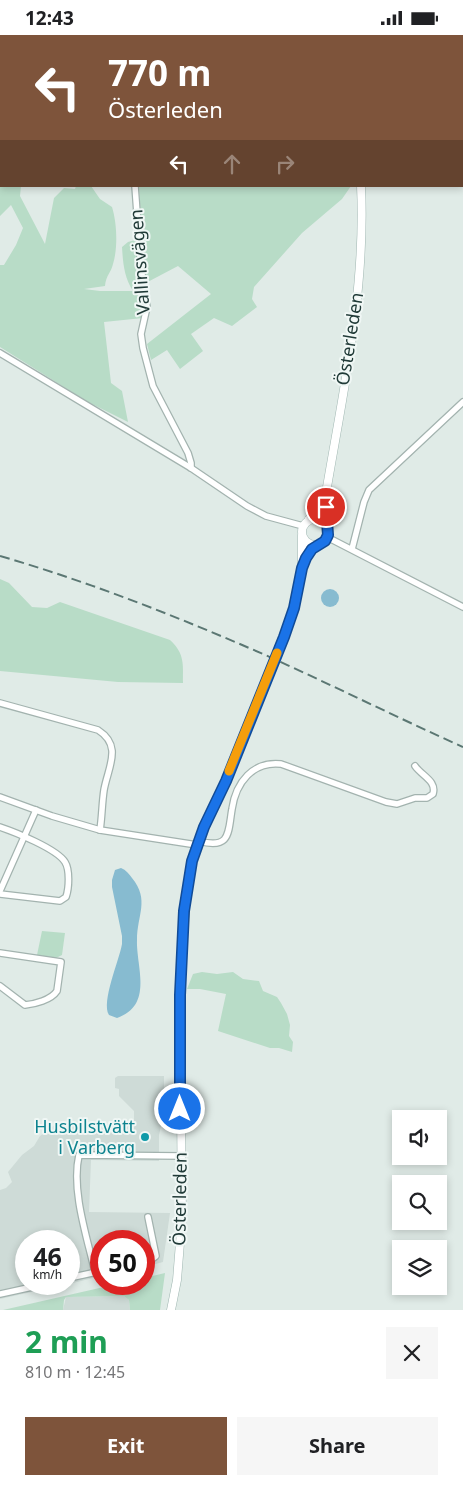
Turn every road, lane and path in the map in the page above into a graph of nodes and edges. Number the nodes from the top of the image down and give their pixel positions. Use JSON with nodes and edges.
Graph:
{"nodes":[{"id":1,"x":135,"y":187,"type":"edge"},
{"id":2,"x":361,"y":187,"type":"edge"},
{"id":3,"x":0,"y":353,"type":"edge"},
{"id":4,"x":463,"y":402,"type":"edge"},
{"id":5,"x":191,"y":468,"type":"junction"},
{"id":6,"x":326,"y":491,"type":"junction"},
{"id":7,"x":309,"y":519,"type":"junction"},
{"id":8,"x":303,"y":527,"type":"junction"},
{"id":9,"x":328,"y":533,"type":"junction"},
{"id":10,"x":302,"y":536,"type":"junction"},
{"id":11,"x":320,"y":544,"type":"junction"},
{"id":12,"x":352,"y":549,"type":"junction"},
{"id":13,"x":302,"y":568,"type":"junction"},
{"id":14,"x":463,"y":607,"type":"edge"},
{"id":15,"x":0,"y":703,"type":"edge"},
{"id":16,"x":415,"y":766,"type":"dead end"},
{"id":17,"x":0,"y":797,"type":"edge"},
{"id":18,"x":36,"y":810,"type":"junction"},
{"id":19,"x":0,"y":827,"type":"edge"},
{"id":20,"x":100,"y":830,"type":"junction"},
{"id":21,"x":24,"y":836,"type":"junction"},
{"id":22,"x":198,"y":843,"type":"junction"},
{"id":23,"x":0,"y":892,"type":"edge"},
{"id":24,"x":0,"y":953,"type":"edge"},
{"id":25,"x":0,"y":986,"type":"edge"},
{"id":26,"x":182,"y":1156,"type":"junction"},
{"id":27,"x":148,"y":1217,"type":"dead end"},
{"id":28,"x":151,"y":1230,"type":"edge"},
{"id":29,"x":90,"y":1240,"type":"edge"},
{"id":30,"x":15,"y":1291,"type":"edge"},
{"id":31,"x":0,"y":1294,"type":"edge"},
{"id":32,"x":171,"y":1310,"type":"edge"}],
"edges":[{"from":1,"to":5,"type":"street","name":"Vallinsvägen"},
{"from":2,"to":6,"type":"main road","name":"Österleden"},
{"from":3,"to":5,"type":"street"},
{"from":4,"to":12,"type":"street"},
{"from":5,"to":8,"type":"street"},
{"from":6,"to":7,"type":"main road","name":"Österleden"},
{"from":6,"to":9,"type":"main road","name":"Österleden"},
{"from":7,"to":8,"type":"main road","name":"Österleden"},
{"from":7,"to":9,"type":"main road"},
{"from":8,"to":10,"type":"main road","name":"Österleden"},
{"from":9,"to":11,"type":"main road","name":"Österleden"},
{"from":9,"to":12,"type":"street"},
{"from":10,"to":11,"type":"main road"},
{"from":10,"to":13,"type":"main road","name":"Österleden"},
{"from":11,"to":13,"type":"main road","name":"Österleden"},
{"from":12,"to":14,"type":"street"},
{"from":13,"to":22,"type":"main road","name":"Österleden"},
{"from":15,"to":20,"type":"street"},
{"from":16,"to":22,"type":"street"},
{"from":17,"to":18,"type":"street"},
{"from":18,"to":20,"type":"street"},
{"from":18,"to":21,"type":"street"},
{"from":19,"to":21,"type":"street"},
{"from":20,"to":22,"type":"street"},
{"from":21,"to":23,"type":"street"},
{"from":21,"to":23,"type":"street"},
{"from":22,"to":26,"type":"main road","name":"Österleden"},
{"from":24,"to":25,"type":"street"},
{"from":26,"to":29,"type":"street"},
{"from":26,"to":32,"type":"main road","name":"Österleden"},
{"from":27,"to":28,"type":"street"},
{"from":30,"to":31,"type":"street"}]}
